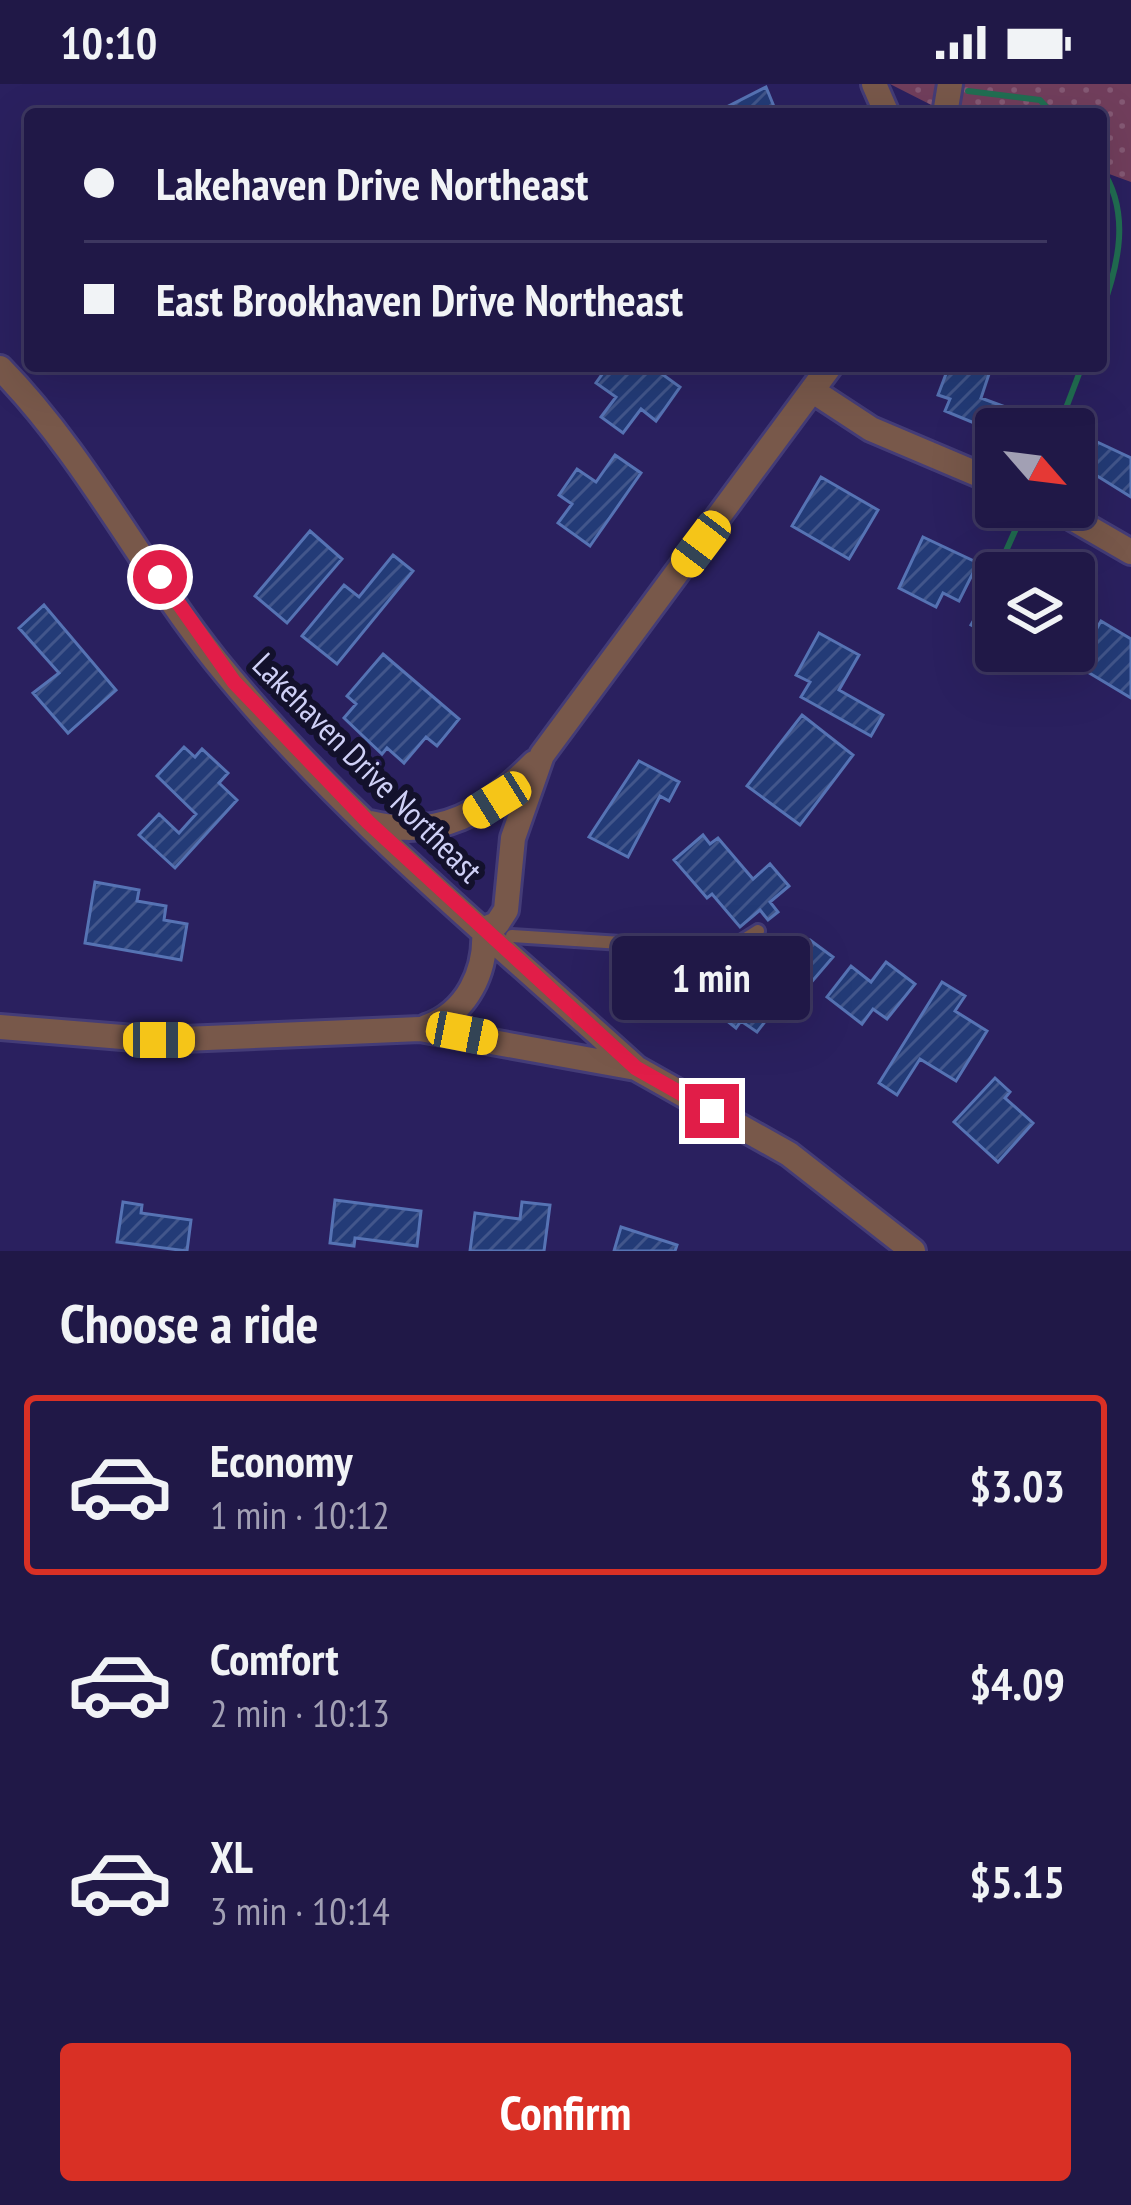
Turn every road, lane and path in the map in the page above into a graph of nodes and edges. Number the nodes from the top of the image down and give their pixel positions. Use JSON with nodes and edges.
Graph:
{"nodes":[{"id":1,"x":0,"y":368,"type":"edge"},
{"id":2,"x":826,"y":372,"type":"edge"},
{"id":3,"x":813,"y":391,"type":"junction"},
{"id":4,"x":975,"y":473,"type":"edge"},
{"id":5,"x":1089,"y":528,"type":"edge"},
{"id":6,"x":1131,"y":552,"type":"edge"},
{"id":7,"x":542,"y":755,"type":"junction"},
{"id":8,"x":368,"y":822,"type":"junction"},
{"id":9,"x":506,"y":910,"type":"junction"},
{"id":10,"x":484,"y":929,"type":"junction"},
{"id":11,"x":758,"y":931,"type":"dead end"},
{"id":12,"x":516,"y":947,"type":"junction"},
{"id":13,"x":0,"y":1027,"type":"edge"},
{"id":14,"x":421,"y":1029,"type":"junction"},
{"id":15,"x":636,"y":1068,"type":"junction"},
{"id":16,"x":910,"y":1250,"type":"edge"}],
"edges":[{"from":1,"to":8,"type":"street","name":"Lakehaven Drive Northeast"},
{"from":2,"to":3,"type":"street"},
{"from":3,"to":4,"type":"street"},
{"from":3,"to":7,"type":"street"},
{"from":5,"to":6,"type":"street"},
{"from":7,"to":8,"type":"street"},
{"from":7,"to":9,"type":"street"},
{"from":8,"to":10,"type":"street","name":"Lakehaven Drive Northeast"},
{"from":9,"to":10,"type":"street"},
{"from":9,"to":12,"type":"street"},
{"from":10,"to":12,"type":"street","name":"Lakehaven Drive Northeast"},
{"from":10,"to":14,"type":"street"},
{"from":11,"to":12,"type":"lane"},
{"from":12,"to":15,"type":"street","name":"Lakehaven Drive Northeast"},
{"from":13,"to":14,"type":"street"},
{"from":14,"to":15,"type":"street"},
{"from":15,"to":16,"type":"street"}]}
